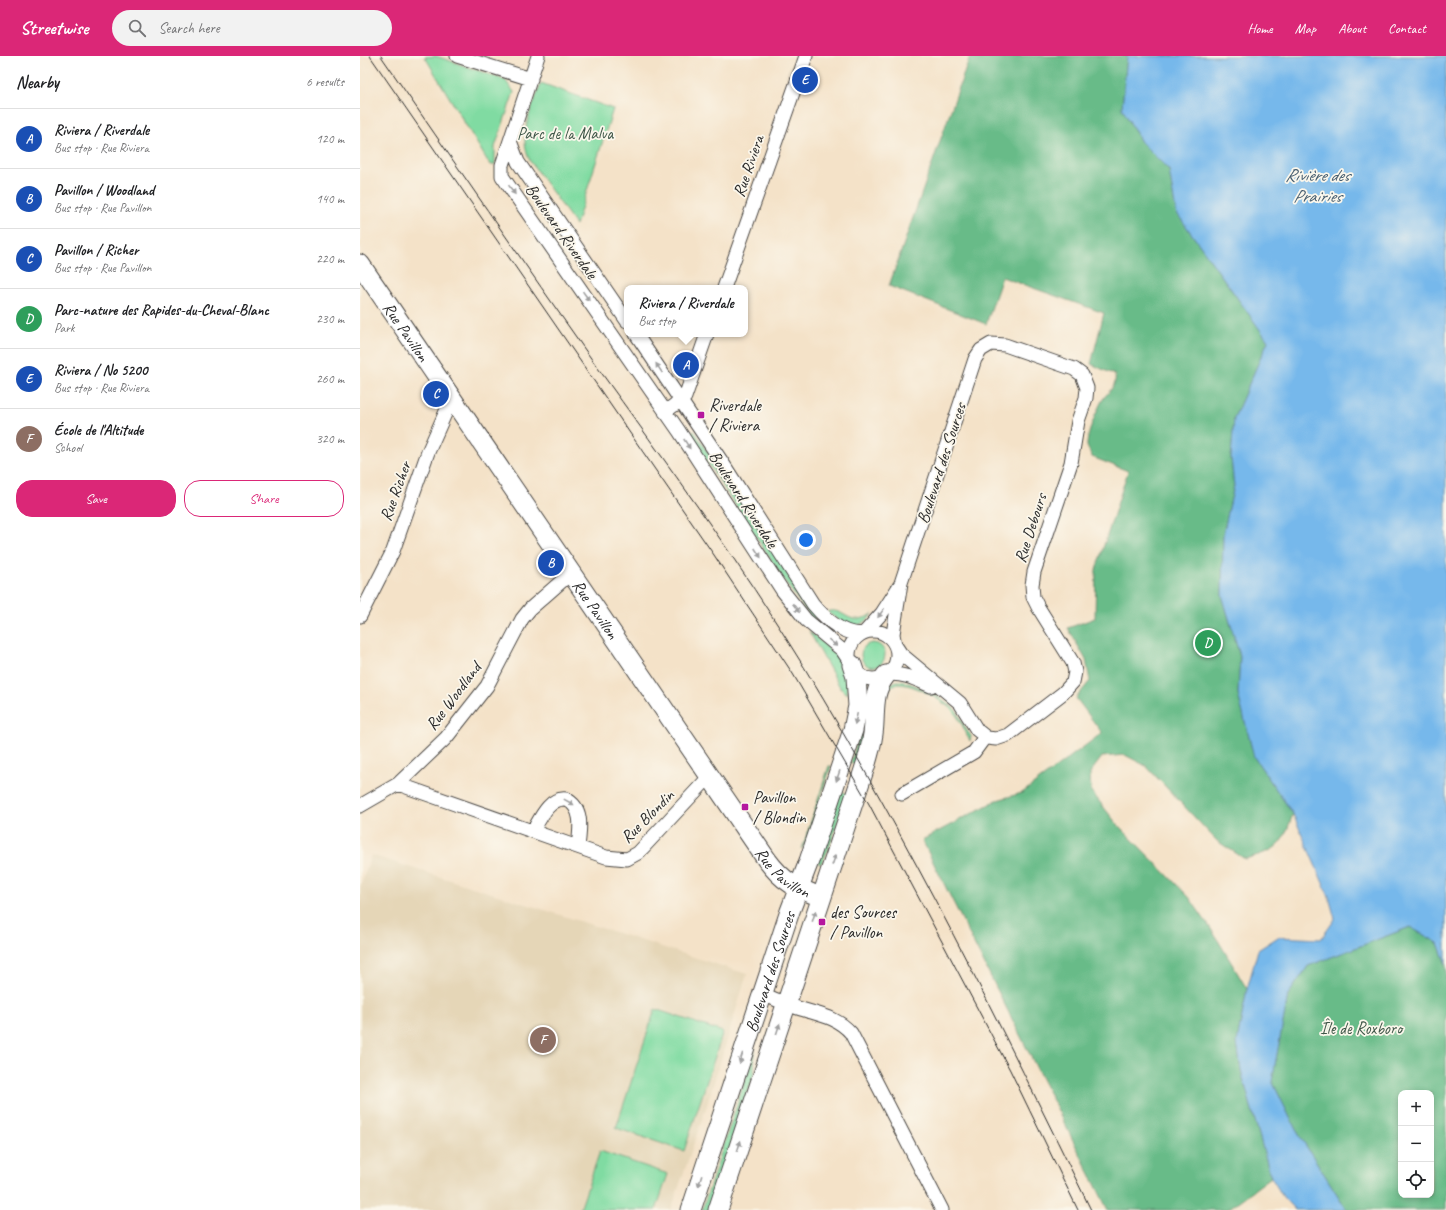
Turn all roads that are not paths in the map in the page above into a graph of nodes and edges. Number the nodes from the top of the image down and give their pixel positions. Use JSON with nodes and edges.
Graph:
{"nodes":[{"id":1,"x":457,"y":56,"type":"edge"},
{"id":2,"x":538,"y":56,"type":"edge"},
{"id":3,"x":806,"y":56,"type":"edge"},
{"id":4,"x":531,"y":79,"type":"junction"},
{"id":5,"x":510,"y":141,"type":"junction"},
{"id":6,"x":360,"y":264,"type":"edge"},
{"id":7,"x":725,"y":285,"type":"edge"},
{"id":8,"x":624,"y":317,"type":"edge"},
{"id":9,"x":638,"y":337,"type":"edge"},
{"id":10,"x":706,"y":337,"type":"edge"},
{"id":11,"x":985,"y":346,"type":"joint"},
{"id":12,"x":452,"y":398,"type":"junction"},
{"id":13,"x":681,"y":400,"type":"junction"},
{"id":14,"x":665,"y":412,"type":"junction"},
{"id":15,"x":571,"y":573,"type":"junction"},
{"id":16,"x":901,"y":583,"type":"junction"},
{"id":17,"x":360,"y":616,"type":"edge"},
{"id":18,"x":864,"y":633,"type":"junction"},
{"id":19,"x":895,"y":645,"type":"junction"},
{"id":20,"x":852,"y":664,"type":"junction"},
{"id":21,"x":886,"y":675,"type":"junction"},
{"id":22,"x":946,"y":693,"type":"junction"},
{"id":23,"x":985,"y":737,"type":"junction"},
{"id":24,"x":709,"y":777,"type":"junction"},
{"id":25,"x":398,"y":784,"type":"junction"},
{"id":26,"x":902,"y":794,"type":"dead end"},
{"id":27,"x":360,"y":806,"type":"edge"},
{"id":28,"x":533,"y":831,"type":"junction"},
{"id":29,"x":578,"y":847,"type":"junction"},
{"id":30,"x":799,"y":889,"type":"junction"},
{"id":31,"x":821,"y":897,"type":"junction"},
{"id":32,"x":762,"y":994,"type":"junction"},
{"id":33,"x":786,"y":1003,"type":"junction"},
{"id":34,"x":691,"y":1210,"type":"edge"},
{"id":35,"x":718,"y":1210,"type":"edge"},
{"id":36,"x":942,"y":1210,"type":"edge"}],
"edges":[{"from":1,"to":4,"type":"street"},
{"from":2,"to":4,"type":"street","name":"Boulevard Riverdale"},
{"from":3,"to":7,"type":"street","name":"Rue Riviera"},
{"from":4,"to":5,"type":"street","name":"Boulevard Riverdale"},
{"from":5,"to":8,"type":"street","name":"Boulevard Riverdale"},
{"from":5,"to":14,"type":"street","name":"Boulevard Riverdale","one_way":true},
{"from":6,"to":12,"type":"street","name":"Rue Pavillon"},
{"from":13,"to":9,"type":"street","name":"Boulevard Riverdale","one_way":true},
{"from":10,"to":13,"type":"street"},
{"from":11,"to":16,"type":"street","name":"Boulevard des Sources"},
{"from":11,"to":23,"type":"street","name":"Rue Debours"},
{"from":12,"to":15,"type":"street","name":"Rue Pavillon"},
{"from":12,"to":17,"type":"street","name":"Rue Richer"},
{"from":13,"to":14,"type":"street"},
{"from":13,"to":18,"type":"street","name":"Boulevard Riverdale"},
{"from":14,"to":20,"type":"street","name":"Boulevard Riverdale","one_way":true},
{"from":15,"to":24,"type":"street","name":"Rue Pavillon"},
{"from":15,"to":25,"type":"street","name":"Rue Woodland"},
{"from":16,"to":18,"type":"street","name":"Boulevard des Sources","one_way":true},
{"from":16,"to":19,"type":"street","name":"Boulevard des Sources"},
{"from":18,"to":19,"type":"street"},
{"from":18,"to":20,"type":"street"},
{"from":19,"to":21,"type":"street"},
{"from":19,"to":22,"type":"street"},
{"from":20,"to":21,"type":"street"},
{"from":20,"to":30,"type":"street","name":"Boulevard des Sources","one_way":true},
{"from":21,"to":22,"type":"street"},
{"from":31,"to":21,"type":"street","name":"Boulevard des Sources","one_way":true},
{"from":22,"to":23,"type":"street"},
{"from":23,"to":26,"type":"street"},
{"from":24,"to":29,"type":"street","name":"Rue Blondin"},
{"from":24,"to":30,"type":"street","name":"Rue Pavillon"},
{"from":25,"to":27,"type":"street","name":"Rue Woodland"},
{"from":25,"to":28,"type":"street","name":"Rue Blondin"},
{"from":28,"to":29,"type":"street","name":"Rue Blondin"},
{"from":28,"to":29,"type":"street","one_way":true},
{"from":30,"to":31,"type":"street","name":"Rue Pavillon"},
{"from":30,"to":32,"type":"street","name":"Boulevard des Sources"},
{"from":33,"to":31,"type":"street","name":"Boulevard des Sources","one_way":true},
{"from":32,"to":33,"type":"street"},
{"from":32,"to":34,"type":"street","name":"Boulevard des Sources","one_way":true},
{"from":35,"to":33,"type":"street","name":"Boulevard des Sources","one_way":true},
{"from":33,"to":36,"type":"street"}]}
